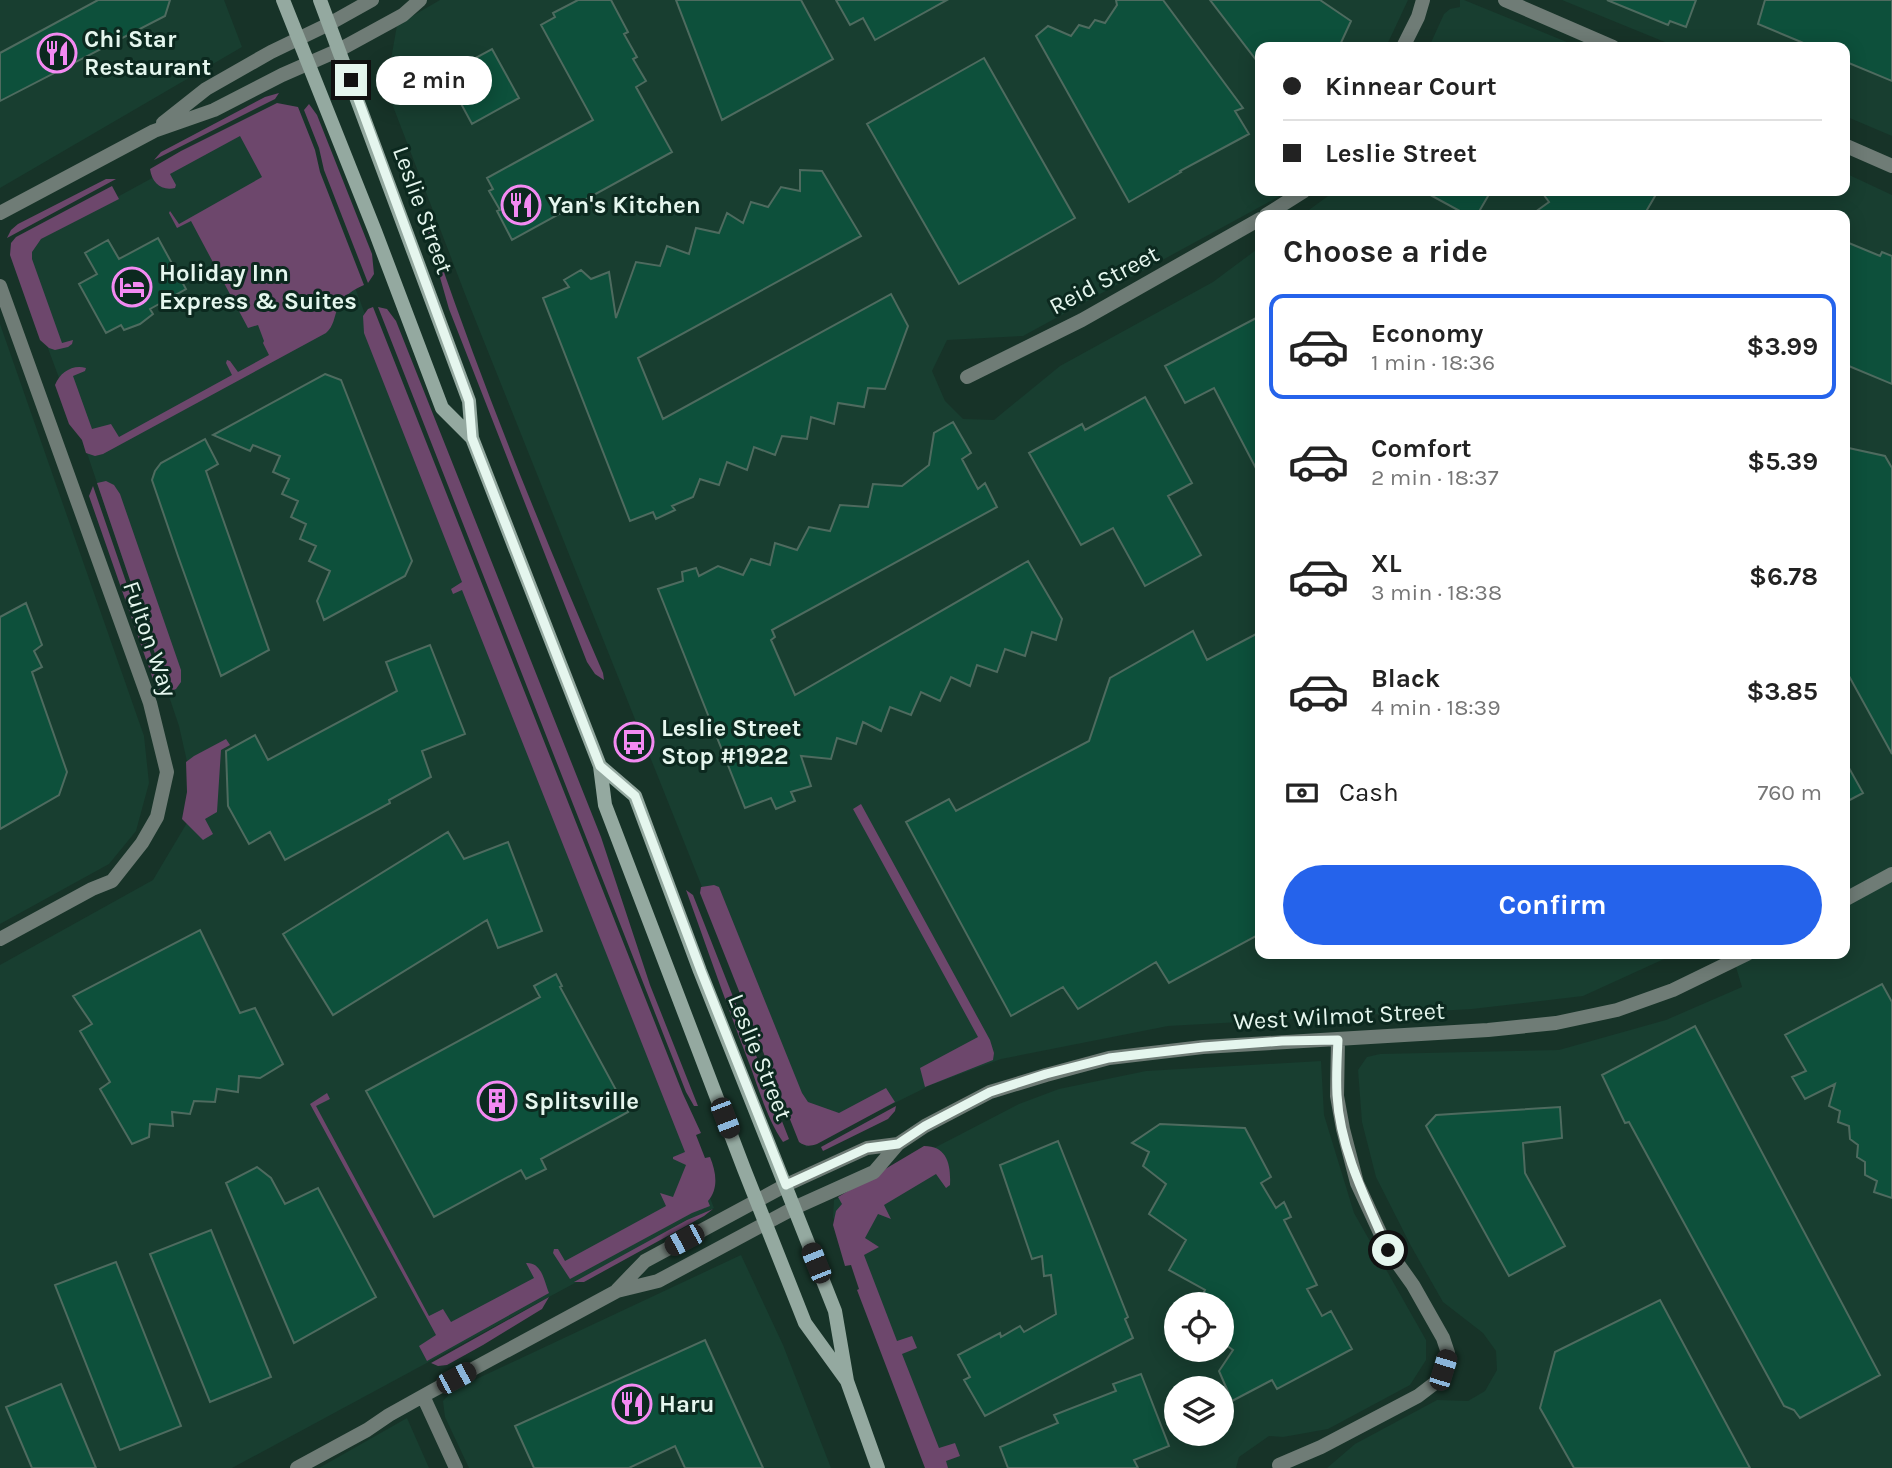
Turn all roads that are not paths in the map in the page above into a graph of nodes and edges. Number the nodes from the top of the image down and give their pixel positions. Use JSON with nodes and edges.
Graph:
{"nodes":[{"id":1,"x":283,"y":0,"type":"edge"},
{"id":2,"x":320,"y":0,"type":"edge"},
{"id":3,"x":372,"y":0,"type":"edge"},
{"id":4,"x":420,"y":0,"type":"edge"},
{"id":5,"x":1423,"y":0,"type":"edge"},
{"id":6,"x":1505,"y":0,"type":"edge"},
{"id":7,"x":329,"y":24,"type":"junction"},
{"id":8,"x":298,"y":39,"type":"junction"},
{"id":9,"x":1406,"y":42,"type":"edge"},
{"id":10,"x":1602,"y":42,"type":"edge"},
{"id":11,"x":339,"y":50,"type":"junction"},
{"id":12,"x":308,"y":64,"type":"junction"},
{"id":13,"x":154,"y":131,"type":"junction"},
{"id":14,"x":1850,"y":148,"type":"edge"},
{"id":15,"x":1892,"y":166,"type":"edge"},
{"id":16,"x":1296,"y":196,"type":"edge"},
{"id":17,"x":1274,"y":210,"type":"edge"},
{"id":18,"x":0,"y":214,"type":"edge"},
{"id":19,"x":1255,"y":222,"type":"edge"},
{"id":20,"x":0,"y":286,"type":"edge"},
{"id":21,"x":967,"y":377,"type":"dead end"},
{"id":22,"x":472,"y":438,"type":"junction"},
{"id":23,"x":600,"y":766,"type":"junction"},
{"id":24,"x":1892,"y":874,"type":"edge"},
{"id":25,"x":1850,"y":897,"type":"edge"},
{"id":26,"x":0,"y":939,"type":"edge"},
{"id":27,"x":1736,"y":959,"type":"edge"},
{"id":28,"x":1338,"y":1040,"type":"junction"},
{"id":29,"x":898,"y":1144,"type":"junction"},
{"id":30,"x":786,"y":1185,"type":"junction"},
{"id":31,"x":757,"y":1201,"type":"junction"},
{"id":32,"x":794,"y":1208,"type":"junction"},
{"id":33,"x":767,"y":1223,"type":"junction"},
{"id":34,"x":617,"y":1291,"type":"junction"},
{"id":35,"x":847,"y":1381,"type":"junction"},
{"id":36,"x":423,"y":1396,"type":"junction"},
{"id":37,"x":1279,"y":1465,"type":"dead end"},
{"id":38,"x":297,"y":1468,"type":"edge"},
{"id":39,"x":456,"y":1468,"type":"edge"},
{"id":40,"x":878,"y":1468,"type":"edge"}],
"edges":[{"from":1,"to":8,"type":"main road","name":"Leslie Street"},
{"from":2,"to":7,"type":"main road","name":"Leslie Street"},
{"from":3,"to":7,"type":"street"},
{"from":4,"to":11,"type":"street"},
{"from":5,"to":9,"type":"street"},
{"from":6,"to":10,"type":"street"},
{"from":7,"to":8,"type":"street"},
{"from":7,"to":11,"type":"main road","name":"Leslie Street"},
{"from":8,"to":12,"type":"main road","name":"Leslie Street"},
{"from":8,"to":13,"type":"street"},
{"from":11,"to":12,"type":"street"},
{"from":11,"to":22,"type":"main road","name":"Leslie Street"},
{"from":12,"to":13,"type":"street"},
{"from":12,"to":22,"type":"main road","name":"Leslie Street"},
{"from":13,"to":18,"type":"street"},
{"from":14,"to":15,"type":"street"},
{"from":16,"to":17,"type":"street"},
{"from":19,"to":21,"type":"street","name":"Reid Street"},
{"from":20,"to":26,"type":"street","name":"Fulton Way"},
{"from":22,"to":23,"type":"main road","name":"Leslie Street"},
{"from":23,"to":30,"type":"main road","name":"Leslie Street"},
{"from":23,"to":31,"type":"main road","name":"Leslie Street"},
{"from":24,"to":25,"type":"street"},
{"from":27,"to":28,"type":"street","name":"West Wilmot Street"},
{"from":28,"to":29,"type":"street","name":"West Wilmot Street"},
{"from":28,"to":37,"type":"street"},
{"from":29,"to":30,"type":"street","name":"West Wilmot Street"},
{"from":29,"to":32,"type":"street","name":"West Wilmot Street"},
{"from":30,"to":31,"type":"street","name":"West Wilmot Street"},
{"from":30,"to":32,"type":"main road","name":"Leslie Street"},
{"from":31,"to":33,"type":"main road","name":"Leslie Street"},
{"from":31,"to":34,"type":"street","name":"West Wilmot Street"},
{"from":32,"to":33,"type":"street","name":"West Wilmot Street"},
{"from":32,"to":35,"type":"main road","name":"Leslie Street"},
{"from":33,"to":34,"type":"street","name":"West Wilmot Street"},
{"from":33,"to":35,"type":"main road","name":"Leslie Street"},
{"from":34,"to":36,"type":"street"},
{"from":35,"to":40,"type":"main road","name":"Leslie Street"},
{"from":36,"to":38,"type":"street"},
{"from":36,"to":39,"type":"street"}]}
